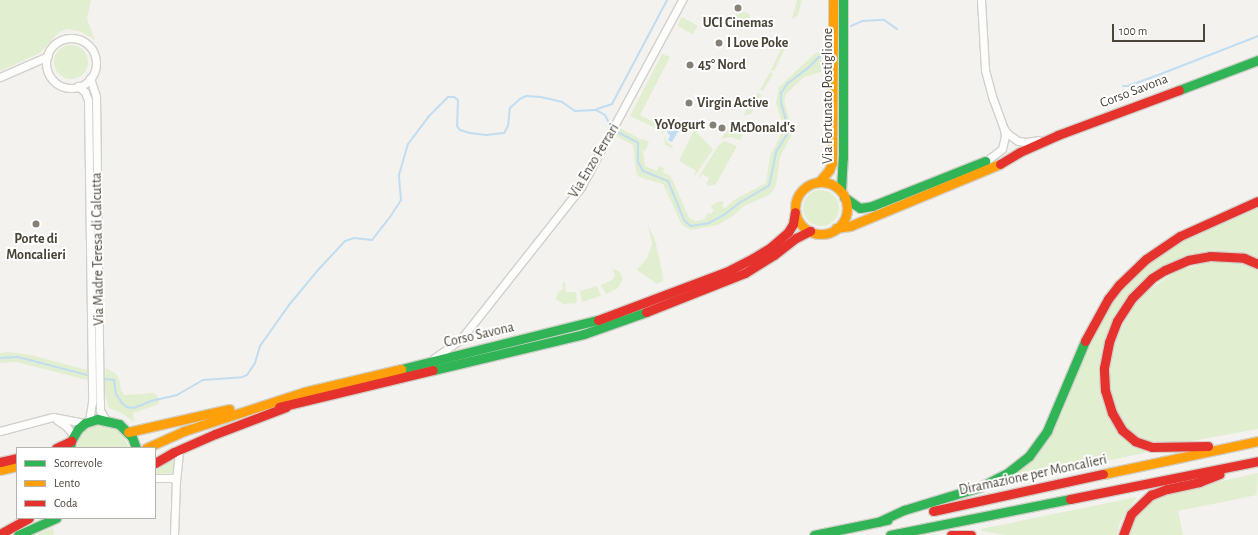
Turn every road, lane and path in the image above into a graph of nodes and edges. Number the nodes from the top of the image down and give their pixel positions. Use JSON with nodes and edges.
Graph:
{"nodes":[{"id":1,"x":682,"y":0,"type":"edge"},
{"id":2,"x":833,"y":0,"type":"edge"},
{"id":3,"x":843,"y":0,"type":"edge"},
{"id":4,"x":981,"y":0,"type":"edge"},
{"id":5,"x":48,"y":56,"type":"junction"},
{"id":6,"x":1258,"y":60,"type":"edge"},
{"id":7,"x":30,"y":64,"type":"junction"},
{"id":8,"x":48,"y":70,"type":"junction"},
{"id":9,"x":0,"y":78,"type":"edge"},
{"id":10,"x":90,"y":78,"type":"junction"},
{"id":11,"x":78,"y":86,"type":"junction"},
{"id":12,"x":1004,"y":129,"type":"junction"},
{"id":13,"x":1058,"y":135,"type":"junction"},
{"id":14,"x":1020,"y":152,"type":"junction"},
{"id":15,"x":986,"y":161,"type":"junction"},
{"id":16,"x":819,"y":182,"type":"junction"},
{"id":17,"x":843,"y":194,"type":"junction"},
{"id":18,"x":1258,"y":201,"type":"edge"},
{"id":19,"x":795,"y":212,"type":"junction"},
{"id":20,"x":836,"y":228,"type":"junction"},
{"id":21,"x":810,"y":231,"type":"junction"},
{"id":22,"x":1258,"y":264,"type":"edge"},
{"id":23,"x":428,"y":361,"type":"junction"},
{"id":24,"x":305,"y":396,"type":"junction"},
{"id":25,"x":54,"y":417,"type":"junction"},
{"id":26,"x":105,"y":420,"type":"junction"},
{"id":27,"x":87,"y":422,"type":"junction"},
{"id":28,"x":0,"y":431,"type":"edge"},
{"id":29,"x":128,"y":432,"type":"junction"},
{"id":30,"x":72,"y":442,"type":"edge"},
{"id":31,"x":1258,"y":442,"type":"edge"},
{"id":32,"x":59,"y":447,"type":"edge"},
{"id":33,"x":136,"y":447,"type":"edge"},
{"id":34,"x":150,"y":447,"type":"edge"},
{"id":35,"x":1220,"y":449,"type":"junction"},
{"id":36,"x":179,"y":450,"type":"junction"},
{"id":37,"x":16,"y":458,"type":"edge"},
{"id":38,"x":1258,"y":461,"type":"edge"},
{"id":39,"x":0,"y":462,"type":"edge"},
{"id":40,"x":156,"y":462,"type":"edge"},
{"id":41,"x":1239,"y":464,"type":"junction"},
{"id":42,"x":16,"y":466,"type":"edge"},
{"id":43,"x":0,"y":470,"type":"edge"},
{"id":44,"x":156,"y":478,"type":"edge"},
{"id":45,"x":176,"y":481,"type":"junction"},
{"id":46,"x":18,"y":519,"type":"edge"},
{"id":47,"x":27,"y":519,"type":"edge"},
{"id":48,"x":36,"y":519,"type":"edge"},
{"id":49,"x":54,"y":519,"type":"edge"},
{"id":50,"x":878,"y":522,"type":"junction"},
{"id":51,"x":0,"y":528,"type":"edge"},
{"id":52,"x":0,"y":534,"type":"edge"},
{"id":53,"x":7,"y":535,"type":"edge"},
{"id":54,"x":18,"y":535,"type":"edge"},
{"id":55,"x":174,"y":535,"type":"edge"},
{"id":56,"x":814,"y":535,"type":"edge"},
{"id":57,"x":890,"y":535,"type":"edge"},
{"id":58,"x":950,"y":535,"type":"edge"},
{"id":59,"x":970,"y":535,"type":"edge"},
{"id":60,"x":1123,"y":535,"type":"edge"}],
"edges":[{"from":1,"to":23,"type":"street","name":"Via Enzo Ferrari"},
{"from":2,"to":16,"type":"main road","name":"Via Fortunato Postiglione"},
{"from":3,"to":17,"type":"main road","name":"Via Fortunato Postiglione"},
{"from":4,"to":12,"type":"street"},
{"from":5,"to":7,"type":"street"},
{"from":5,"to":8,"type":"street"},
{"from":5,"to":10,"type":"street"},
{"from":6,"to":13,"type":"main road","name":"Corso Savona"},
{"from":7,"to":8,"type":"street"},
{"from":7,"to":9,"type":"street"},
{"from":8,"to":11,"type":"street"},
{"from":10,"to":11,"type":"street"},
{"from":10,"to":26,"type":"street","name":"Via Madre Teresa di Calcutta"},
{"from":11,"to":27,"type":"street","name":"Via Madre Teresa di Calcutta"},
{"from":12,"to":13,"type":"street"},
{"from":12,"to":15,"type":"street"},
{"from":13,"to":14,"type":"main road","name":"Corso Savona"},
{"from":14,"to":15,"type":"main road","name":"Corso Savona"},
{"from":14,"to":20,"type":"main road","name":"Corso Savona"},
{"from":15,"to":17,"type":"main road","name":"Corso Savona"},
{"from":16,"to":17,"type":"main road","name":"Corso Savona"},
{"from":16,"to":19,"type":"main road","name":"Corso Savona"},
{"from":17,"to":20,"type":"main road"},
{"from":18,"to":50,"type":"main road"},
{"from":19,"to":21,"type":"main road"},
{"from":19,"to":23,"type":"main road","name":"Corso Savona"},
{"from":20,"to":21,"type":"main road","name":"Corso Savona"},
{"from":21,"to":24,"type":"main road","name":"Corso Savona"},
{"from":22,"to":35,"type":"main road"},
{"from":23,"to":24,"type":"main road","name":"Corso Savona"},
{"from":24,"to":29,"type":"main road"},
{"from":24,"to":34,"type":"main road","name":"Corso Savona"},
{"from":24,"to":36,"type":"main road"},
{"from":25,"to":27,"type":"street"},
{"from":25,"to":28,"type":"street"},
{"from":25,"to":30,"type":"street"},
{"from":26,"to":27,"type":"main road"},
{"from":26,"to":29,"type":"main road"},
{"from":27,"to":30,"type":"main road"},
{"from":29,"to":33,"type":"main road"},
{"from":30,"to":32,"type":"main road"},
{"from":31,"to":35,"type":"main road","name":"Diramazione per Moncalieri"},
{"from":35,"to":50,"type":"main road","name":"Diramazione per Moncalieri"},
{"from":36,"to":40,"type":"main road"},
{"from":36,"to":45,"type":"street"},
{"from":37,"to":39,"type":"main road"},
{"from":38,"to":41,"type":"main road","name":"Diramazione per Moncalieri"},
{"from":41,"to":57,"type":"main road","name":"Diramazione per Moncalieri"},
{"from":41,"to":60,"type":"main road"},
{"from":42,"to":43,"type":"main road"},
{"from":44,"to":45,"type":"street"},
{"from":45,"to":55,"type":"street"},
{"from":46,"to":51,"type":"main road"},
{"from":47,"to":52,"type":"main road"},
{"from":48,"to":53,"type":"main road"},
{"from":49,"to":54,"type":"main road"},
{"from":50,"to":56,"type":"main road","name":"Diramazione per Moncalieri"},
{"from":58,"to":59,"type":"main road"}]}
